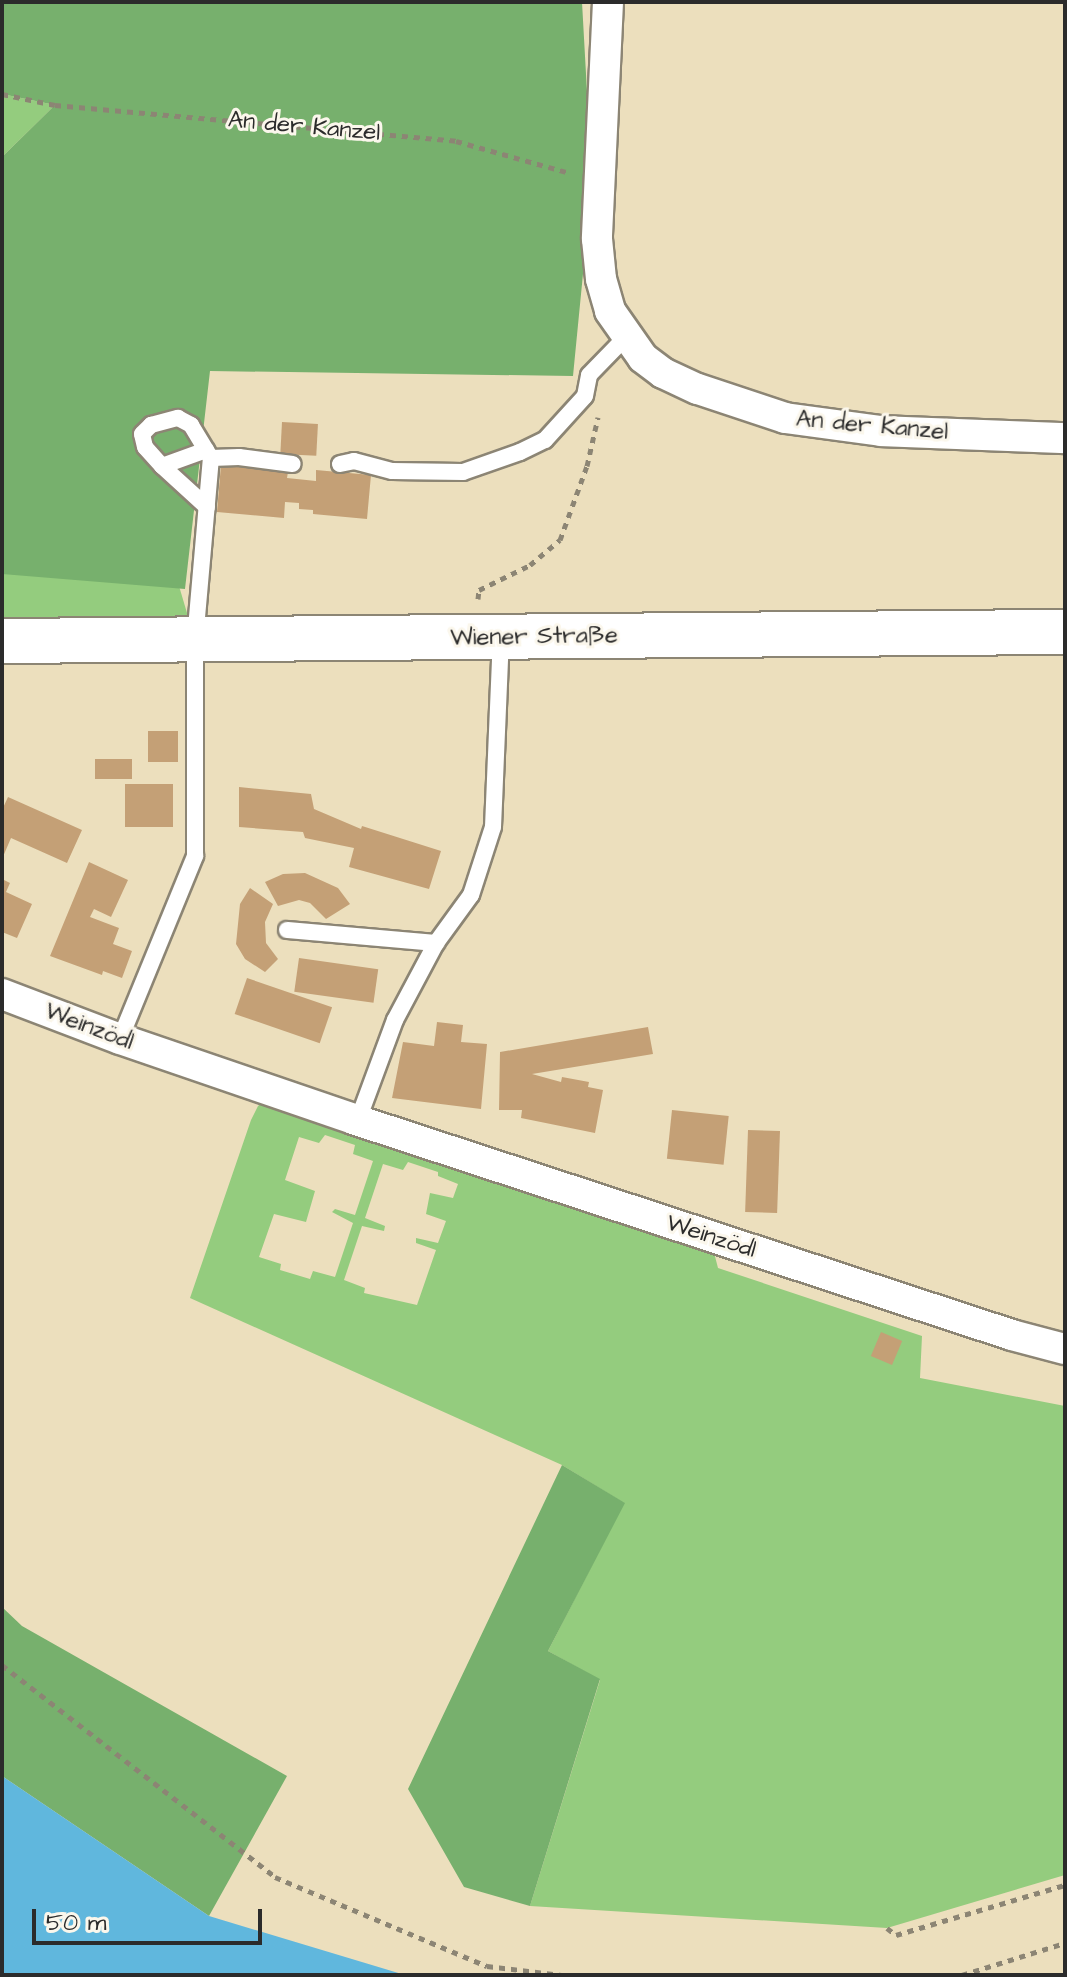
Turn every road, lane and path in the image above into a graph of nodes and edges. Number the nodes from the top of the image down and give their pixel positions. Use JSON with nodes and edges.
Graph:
{"nodes":[{"id":1,"x":608,"y":2,"type":"edge"},
{"id":2,"x":2,"y":94,"type":"edge"},
{"id":3,"x":602,"y":180,"type":"junction"},
{"id":4,"x":626,"y":337,"type":"junction"},
{"id":5,"x":599,"y":411,"type":"dead end"},
{"id":6,"x":1065,"y":438,"type":"edge"},
{"id":7,"x":208,"y":454,"type":"junction"},
{"id":8,"x":293,"y":464,"type":"dead end"},
{"id":9,"x":340,"y":464,"type":"dead end"},
{"id":10,"x":162,"y":466,"type":"junction"},
{"id":11,"x":207,"y":507,"type":"junction"},
{"id":12,"x":489,"y":622,"type":"junction"},
{"id":13,"x":1065,"y":632,"type":"edge"},
{"id":14,"x":195,"y":640,"type":"junction"},
{"id":15,"x":2,"y":641,"type":"edge"},
{"id":16,"x":287,"y":930,"type":"dead end"},
{"id":17,"x":436,"y":943,"type":"junction"},
{"id":18,"x":2,"y":994,"type":"edge"},
{"id":19,"x":120,"y":1039,"type":"junction"},
{"id":20,"x":358,"y":1120,"type":"junction"},
{"id":21,"x":1065,"y":1349,"type":"edge"},
{"id":22,"x":2,"y":1665,"type":"edge"},
{"id":23,"x":1065,"y":1885,"type":"edge"},
{"id":24,"x":887,"y":1928,"type":"dead end"},
{"id":25,"x":1065,"y":1943,"type":"edge"},
{"id":26,"x":563,"y":1975,"type":"edge"},
{"id":27,"x":962,"y":1975,"type":"edge"}],
"edges":[{"from":1,"to":3,"type":"street","name":"An der Kanzel"},
{"from":2,"to":3,"type":"path","name":"An der Kanzel"},
{"from":3,"to":4,"type":"street","name":"An der Kanzel"},
{"from":4,"to":6,"type":"street","name":"An der Kanzel"},
{"from":4,"to":9,"type":"lane"},
{"from":5,"to":12,"type":"path"},
{"from":7,"to":8,"type":"lane"},
{"from":7,"to":10,"type":"lane"},
{"from":7,"to":10,"type":"lane"},
{"from":7,"to":11,"type":"lane"},
{"from":10,"to":11,"type":"lane"},
{"from":11,"to":14,"type":"lane"},
{"from":12,"to":13,"type":"main road","name":"Wiener Straße"},
{"from":12,"to":14,"type":"main road","name":"Wiener Straße"},
{"from":12,"to":17,"type":"lane"},
{"from":14,"to":15,"type":"main road","name":"Wiener Straße"},
{"from":14,"to":19,"type":"lane"},
{"from":16,"to":17,"type":"lane"},
{"from":17,"to":20,"type":"lane"},
{"from":18,"to":19,"type":"street","name":"Weinzödl"},
{"from":19,"to":20,"type":"street","name":"Weinzödl"},
{"from":20,"to":21,"type":"street","name":"Weinzödl"},
{"from":22,"to":26,"type":"path"},
{"from":23,"to":24,"type":"path"},
{"from":25,"to":27,"type":"path"}]}
